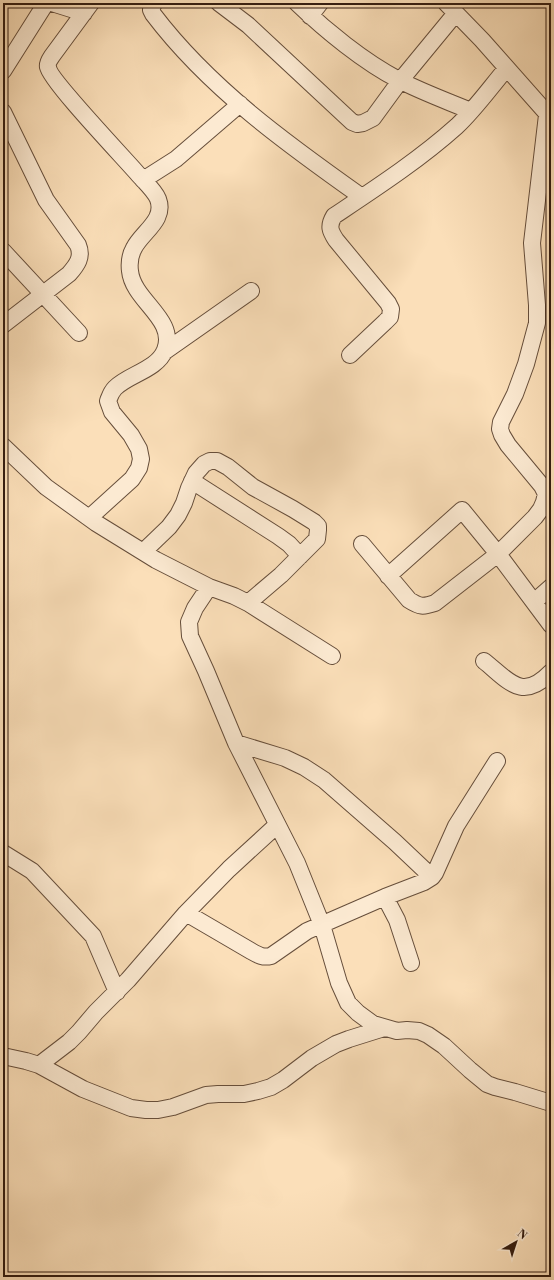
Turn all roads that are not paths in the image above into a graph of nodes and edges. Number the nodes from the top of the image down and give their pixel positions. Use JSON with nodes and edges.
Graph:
{"nodes":[{"id":1,"x":46,"y":3,"type":"edge"},
{"id":2,"x":52,"y":3,"type":"edge"},
{"id":3,"x":154,"y":3,"type":"edge"},
{"id":4,"x":219,"y":3,"type":"edge"},
{"id":5,"x":297,"y":3,"type":"edge"},
{"id":6,"x":320,"y":3,"type":"edge"},
{"id":7,"x":88,"y":8,"type":"edge"},
{"id":8,"x":451,"y":8,"type":"edge"},
{"id":9,"x":310,"y":16,"type":"junction"},
{"id":10,"x":506,"y":69,"type":"junction"},
{"id":11,"x":3,"y":71,"type":"edge"},
{"id":12,"x":400,"y":81,"type":"junction"},
{"id":13,"x":240,"y":104,"type":"junction"},
{"id":14,"x":472,"y":111,"type":"junction"},
{"id":15,"x":3,"y":112,"type":"edge"},
{"id":16,"x":549,"y":117,"type":"edge"},
{"id":17,"x":143,"y":180,"type":"junction"},
{"id":18,"x":362,"y":197,"type":"junction"},
{"id":19,"x":3,"y":251,"type":"edge"},
{"id":20,"x":251,"y":291,"type":"dead end"},
{"id":21,"x":43,"y":293,"type":"junction"},
{"id":22,"x":3,"y":325,"type":"edge"},
{"id":23,"x":79,"y":333,"type":"dead end"},
{"id":24,"x":164,"y":352,"type":"junction"},
{"id":25,"x":350,"y":355,"type":"dead end"},
{"id":26,"x":3,"y":446,"type":"edge"},
{"id":27,"x":192,"y":481,"type":"junction"},
{"id":28,"x":89,"y":518,"type":"junction"},
{"id":29,"x":362,"y":544,"type":"dead end"},
{"id":30,"x":143,"y":552,"type":"junction"},
{"id":31,"x":498,"y":554,"type":"junction"},
{"id":32,"x":300,"y":556,"type":"junction"},
{"id":33,"x":388,"y":576,"type":"junction"},
{"id":34,"x":209,"y":587,"type":"junction"},
{"id":35,"x":551,"y":587,"type":"edge"},
{"id":36,"x":534,"y":602,"type":"junction"},
{"id":37,"x":248,"y":603,"type":"junction"},
{"id":38,"x":551,"y":625,"type":"edge"},
{"id":39,"x":332,"y":656,"type":"dead end"},
{"id":40,"x":484,"y":661,"type":"dead end"},
{"id":41,"x":551,"y":672,"type":"edge"},
{"id":42,"x":236,"y":743,"type":"junction"},
{"id":43,"x":497,"y":762,"type":"dead end"},
{"id":44,"x":277,"y":825,"type":"junction"},
{"id":45,"x":3,"y":853,"type":"edge"},
{"id":46,"x":432,"y":877,"type":"junction"},
{"id":47,"x":385,"y":897,"type":"junction"},
{"id":48,"x":186,"y":913,"type":"junction"},
{"id":49,"x":322,"y":925,"type":"junction"},
{"id":50,"x":411,"y":962,"type":"dead end"},
{"id":51,"x":117,"y":992,"type":"junction"},
{"id":52,"x":384,"y":1028,"type":"junction"},
{"id":53,"x":3,"y":1056,"type":"edge"},
{"id":54,"x":39,"y":1065,"type":"junction"},
{"id":55,"x":551,"y":1103,"type":"edge"}],
"edges":[{"from":1,"to":11,"type":"street"},
{"from":2,"to":7,"type":"street"},
{"from":3,"to":13,"type":"street"},
{"from":4,"to":12,"type":"street"},
{"from":5,"to":9,"type":"street"},
{"from":6,"to":9,"type":"street"},
{"from":7,"to":17,"type":"street"},
{"from":8,"to":10,"type":"street"},
{"from":8,"to":12,"type":"street"},
{"from":9,"to":12,"type":"street"},
{"from":10,"to":14,"type":"street"},
{"from":10,"to":16,"type":"street"},
{"from":12,"to":14,"type":"street"},
{"from":13,"to":17,"type":"street"},
{"from":13,"to":18,"type":"street"},
{"from":14,"to":18,"type":"street"},
{"from":15,"to":21,"type":"street"},
{"from":16,"to":31,"type":"street"},
{"from":17,"to":24,"type":"street"},
{"from":18,"to":25,"type":"street"},
{"from":19,"to":21,"type":"street"},
{"from":20,"to":24,"type":"street"},
{"from":21,"to":22,"type":"street"},
{"from":21,"to":23,"type":"street"},
{"from":24,"to":28,"type":"street"},
{"from":26,"to":28,"type":"street"},
{"from":27,"to":30,"type":"street"},
{"from":27,"to":32,"type":"street"},
{"from":27,"to":32,"type":"street"},
{"from":28,"to":30,"type":"street"},
{"from":29,"to":33,"type":"street"},
{"from":30,"to":34,"type":"street"},
{"from":31,"to":33,"type":"street"},
{"from":31,"to":33,"type":"street"},
{"from":31,"to":36,"type":"street"},
{"from":32,"to":37,"type":"street"},
{"from":34,"to":37,"type":"street"},
{"from":34,"to":42,"type":"street"},
{"from":35,"to":36,"type":"street"},
{"from":36,"to":38,"type":"street"},
{"from":37,"to":39,"type":"street"},
{"from":40,"to":41,"type":"street"},
{"from":42,"to":44,"type":"street"},
{"from":42,"to":46,"type":"street"},
{"from":43,"to":46,"type":"street"},
{"from":44,"to":48,"type":"street"},
{"from":44,"to":49,"type":"street"},
{"from":45,"to":51,"type":"street"},
{"from":46,"to":47,"type":"street"},
{"from":47,"to":49,"type":"street"},
{"from":47,"to":50,"type":"street"},
{"from":48,"to":49,"type":"street"},
{"from":48,"to":51,"type":"street"},
{"from":49,"to":52,"type":"street"},
{"from":51,"to":54,"type":"street"},
{"from":52,"to":54,"type":"street"},
{"from":52,"to":55,"type":"street"},
{"from":53,"to":54,"type":"street"}]}
